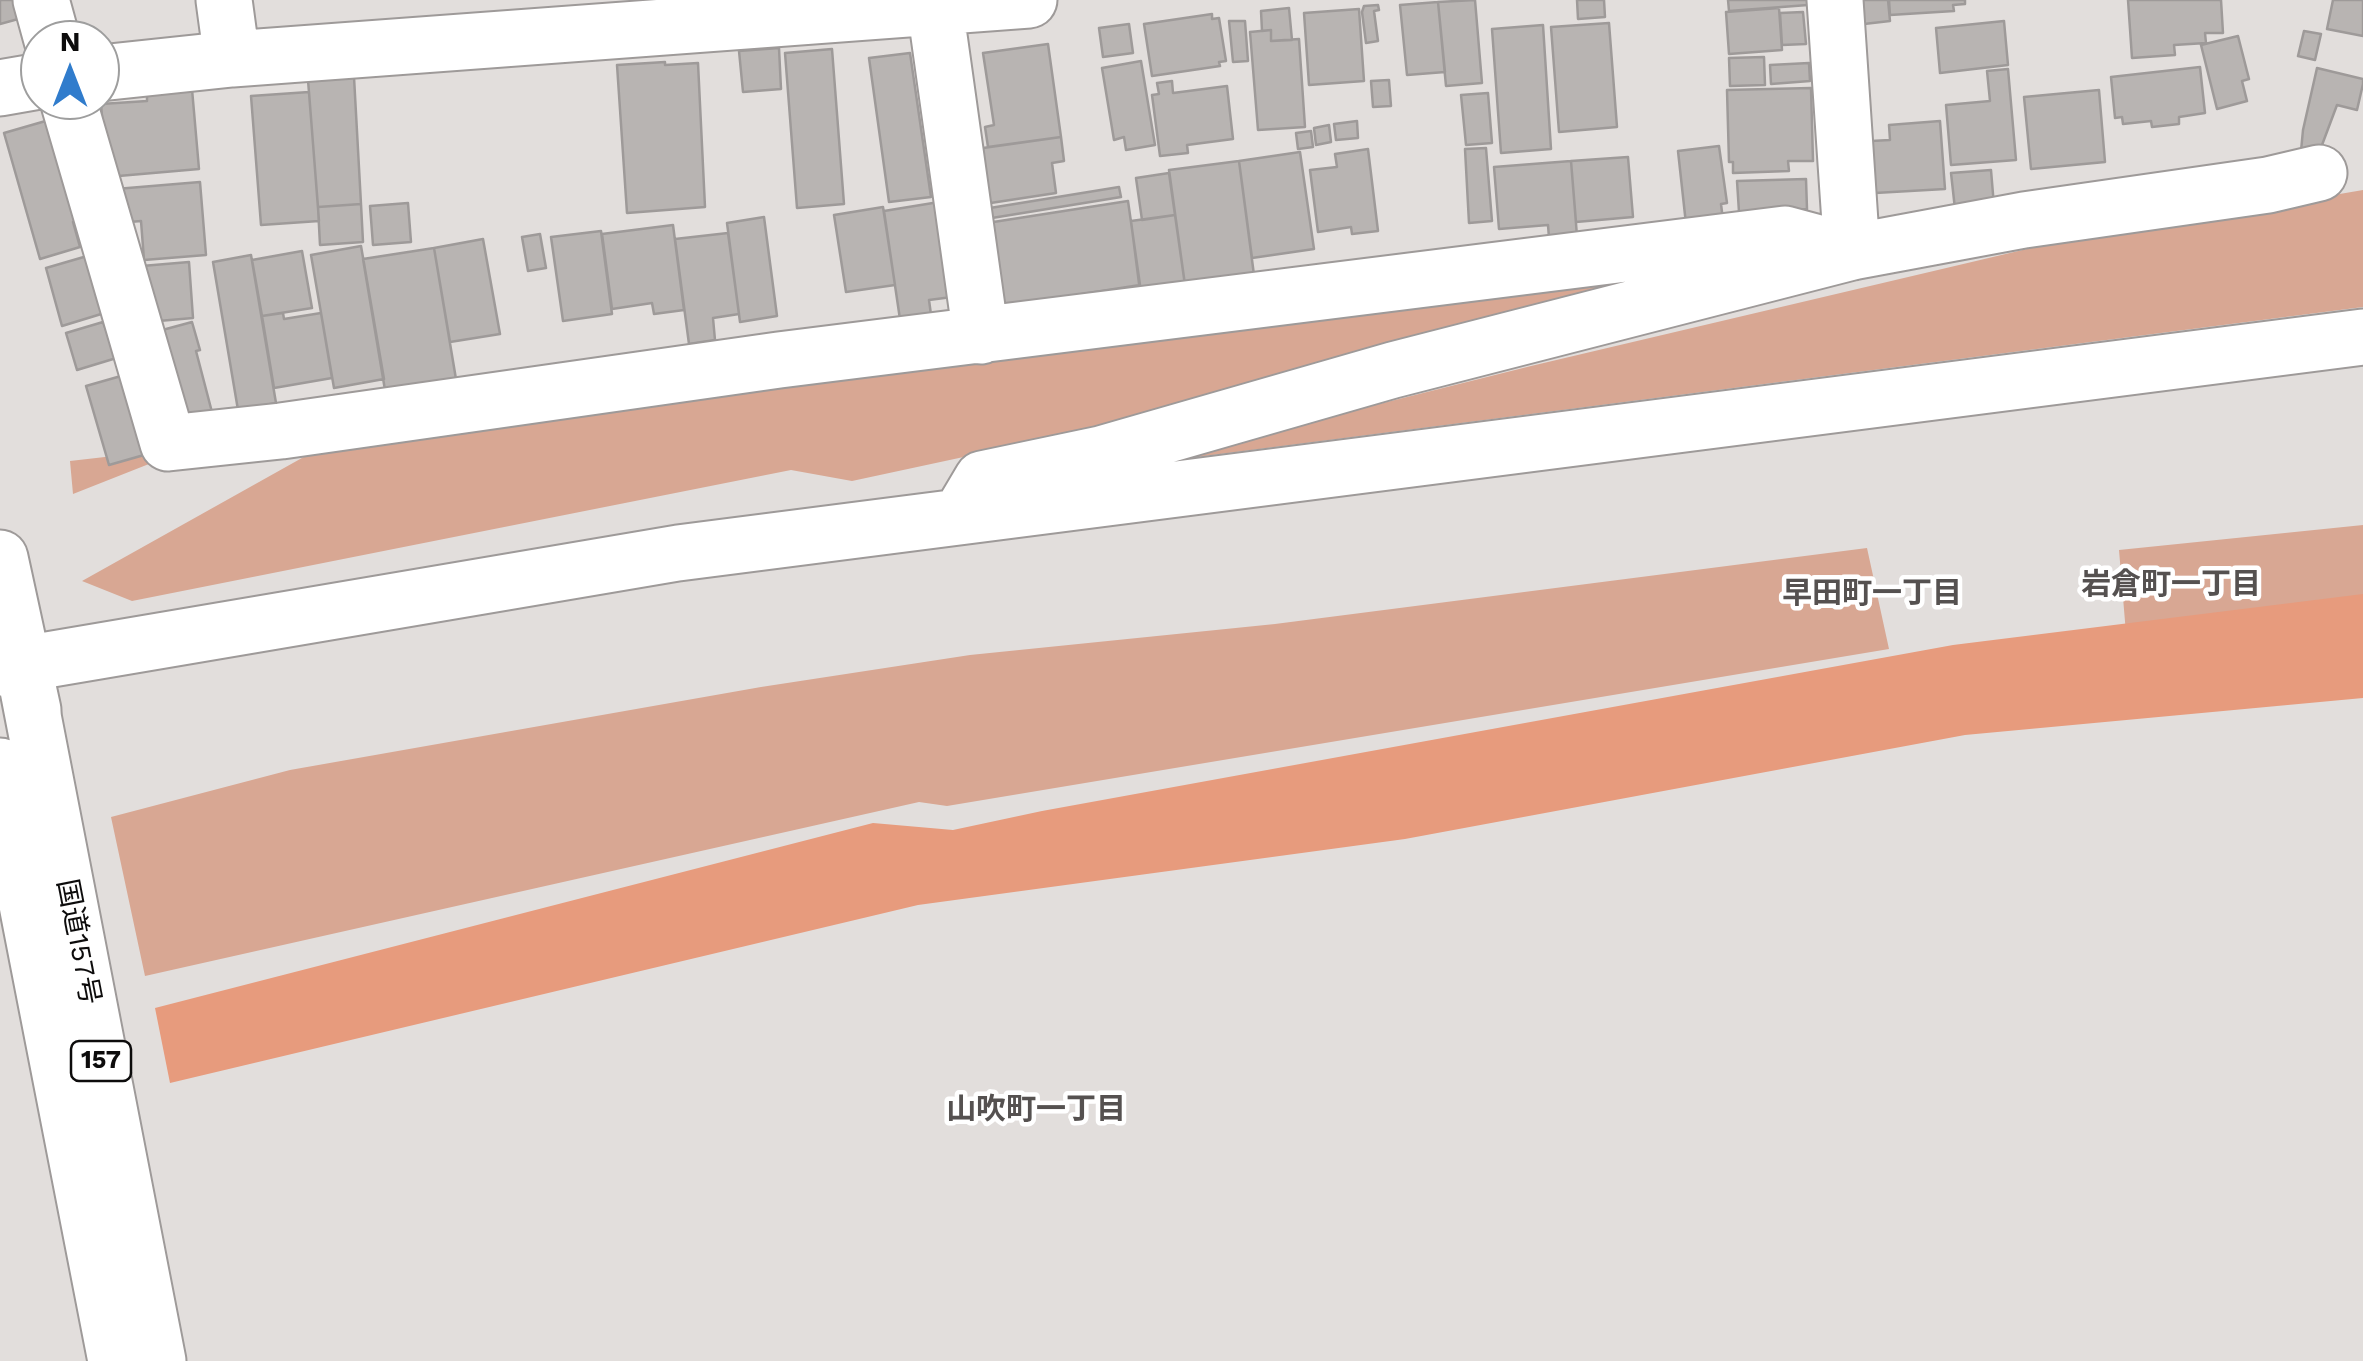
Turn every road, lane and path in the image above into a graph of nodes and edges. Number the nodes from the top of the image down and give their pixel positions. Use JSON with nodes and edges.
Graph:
{"nodes":[{"id":1,"x":224,"y":0,"type":"edge"},
{"id":2,"x":1029,"y":0,"type":"edge"},
{"id":3,"x":1835,"y":0,"type":"edge"},
{"id":4,"x":934,"y":4,"type":"edge"},
{"id":5,"x":232,"y":59,"type":"junction"},
{"id":6,"x":120,"y":71,"type":"edge"},
{"id":7,"x":74,"y":120,"type":"edge"},
{"id":8,"x":2319,"y":174,"type":"dead end"},
{"id":9,"x":1852,"y":252,"type":"junction"},
{"id":10,"x":981,"y":336,"type":"junction"},
{"id":11,"x":2363,"y":337,"type":"edge"},
{"id":12,"x":958,"y":518,"type":"junction"},
{"id":13,"x":0,"y":558,"type":"edge"},
{"id":14,"x":12,"y":666,"type":"edge"},
{"id":15,"x":15,"y":767,"type":"edge"},
{"id":16,"x":116,"y":1361,"type":"edge"},
{"id":17,"x":158,"y":1361,"type":"edge"}],
"edges":[{"from":1,"to":5,"type":"main road"},
{"from":2,"to":4,"type":"main road"},
{"from":3,"to":9,"type":"main road"},
{"from":4,"to":5,"type":"main road"},
{"from":4,"to":10,"type":"main road"},
{"from":5,"to":6,"type":"main road"},
{"from":7,"to":10,"type":"main road"},
{"from":8,"to":9,"type":"main road"},
{"from":9,"to":10,"type":"main road"},
{"from":9,"to":12,"type":"main road"},
{"from":11,"to":12,"type":"main road"},
{"from":12,"to":14,"type":"main road"},
{"from":13,"to":14,"type":"main road"},
{"from":14,"to":15,"type":"main road","number":"157"},
{"from":15,"to":16,"type":"main road","name":"国道157号","number":"157"},
{"from":15,"to":17,"type":"main road","name":"国道157号","number":"157"}]}
